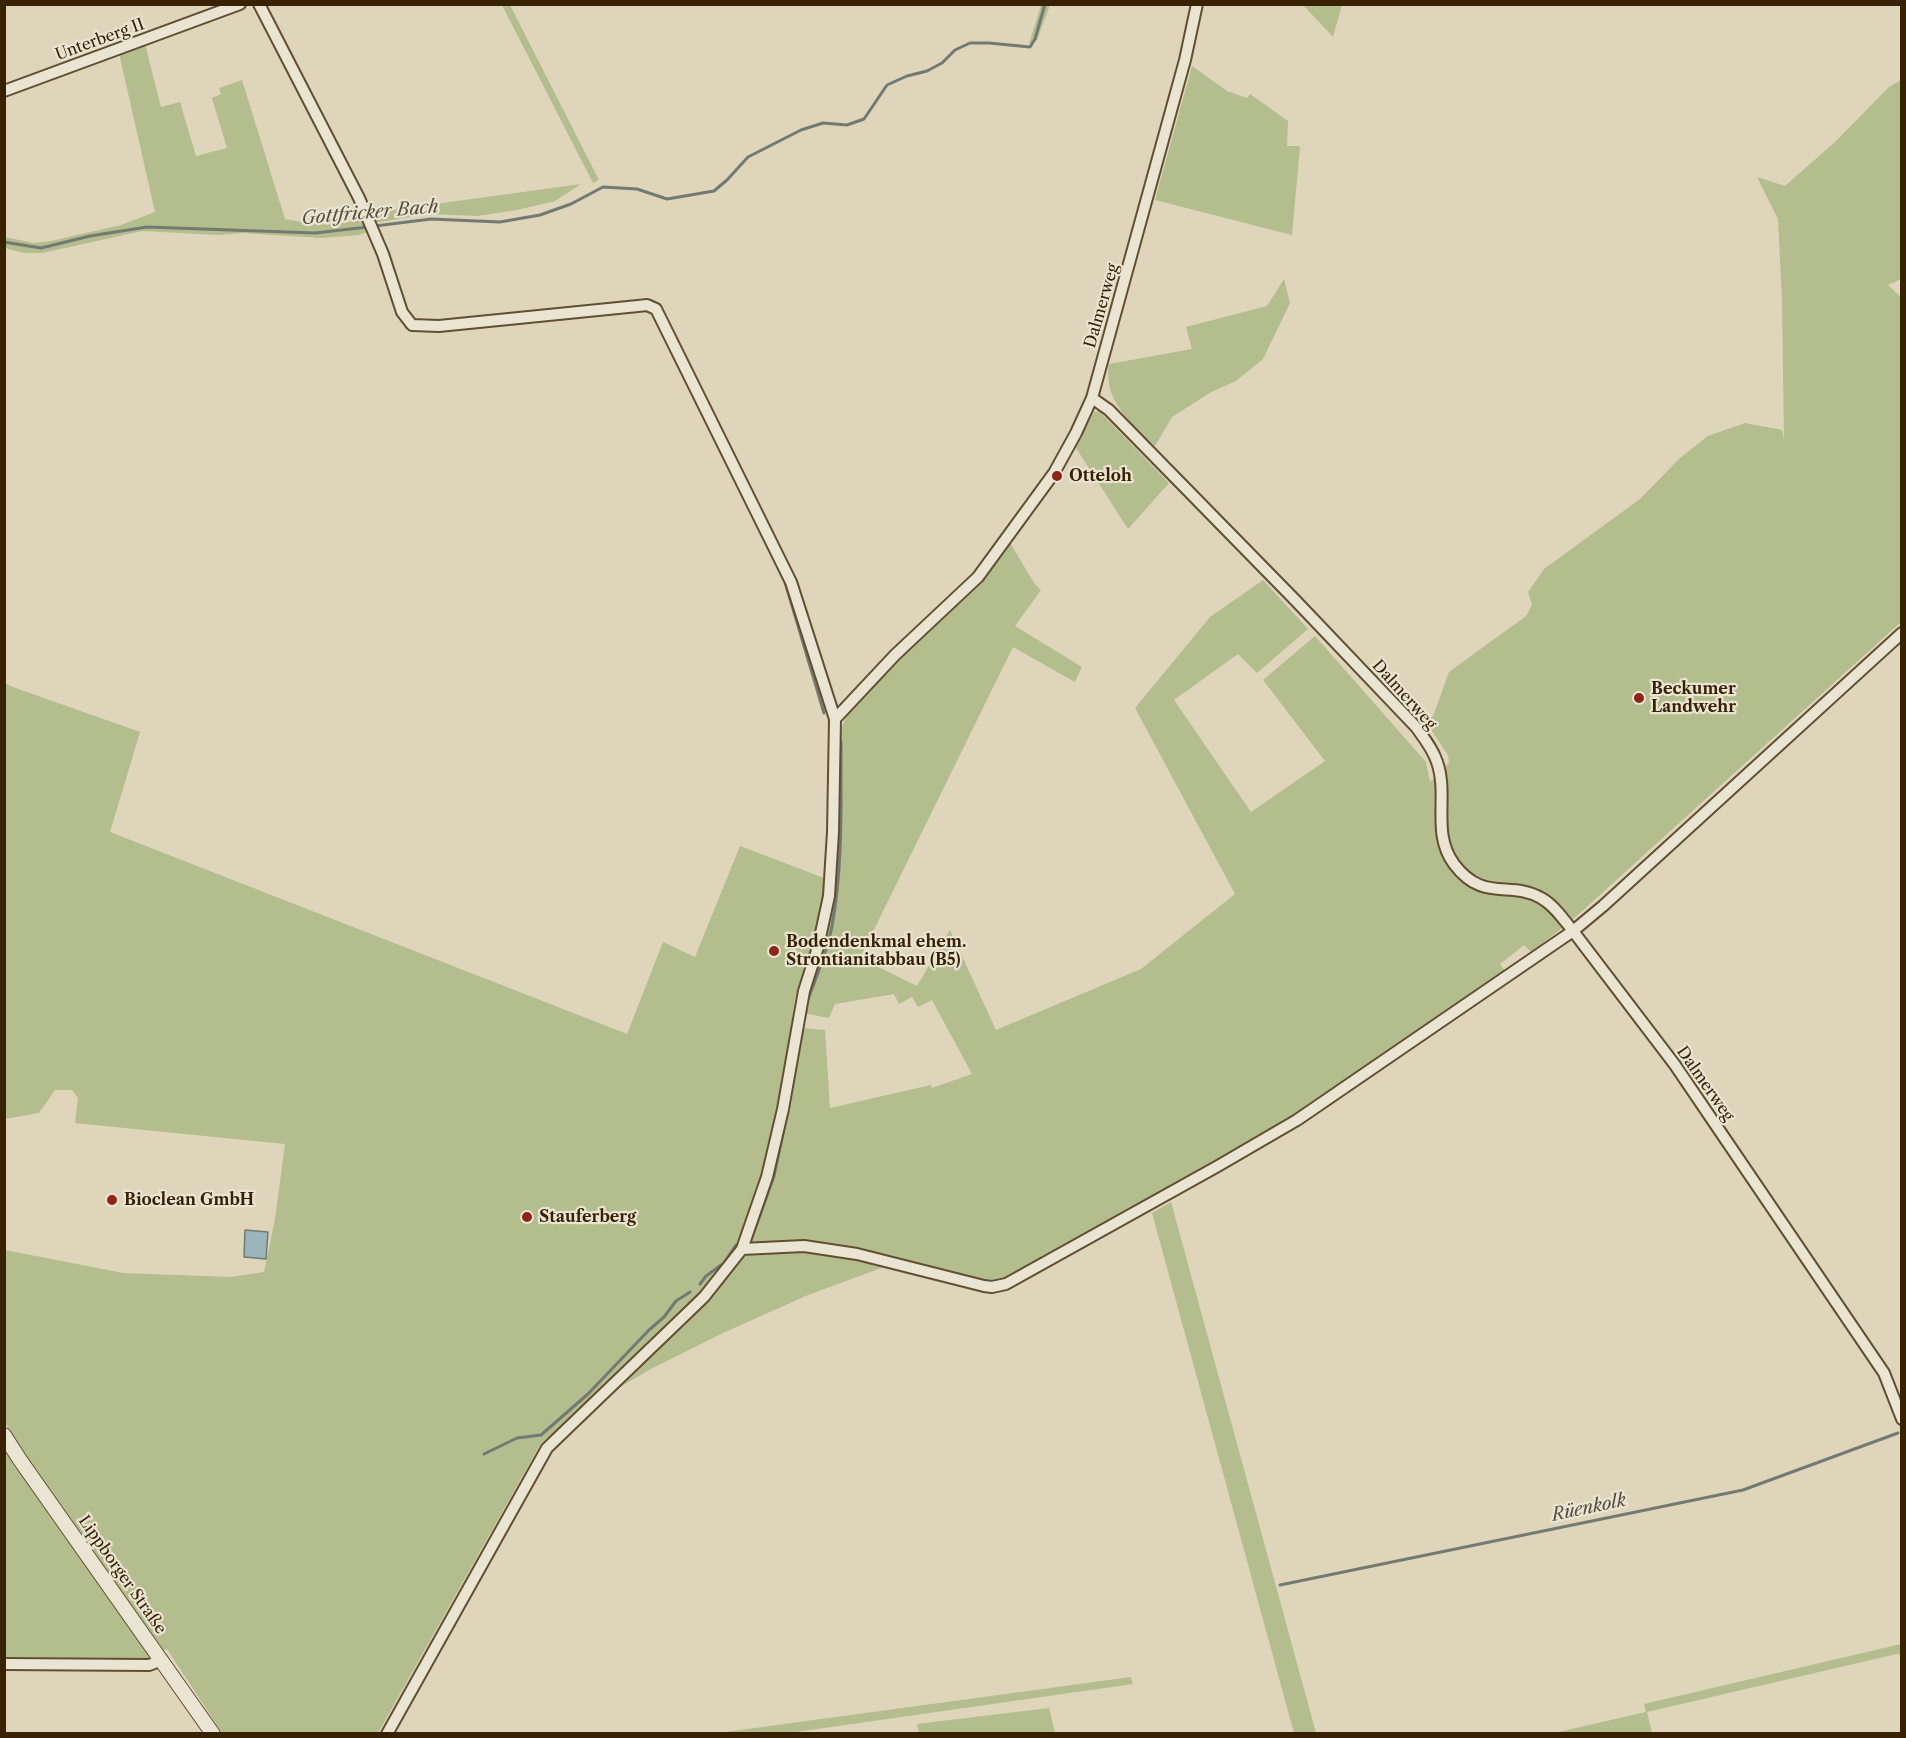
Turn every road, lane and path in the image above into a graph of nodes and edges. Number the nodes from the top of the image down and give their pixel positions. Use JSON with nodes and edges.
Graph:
{"nodes":[{"id":1,"x":240,"y":4,"type":"edge"},
{"id":2,"x":259,"y":4,"type":"edge"},
{"id":3,"x":1197,"y":4,"type":"edge"},
{"id":4,"x":4,"y":91,"type":"edge"},
{"id":5,"x":1092,"y":398,"type":"junction"},
{"id":6,"x":1902,"y":633,"type":"edge"},
{"id":7,"x":835,"y":719,"type":"junction"},
{"id":8,"x":1573,"y":931,"type":"junction"},
{"id":9,"x":742,"y":1249,"type":"junction"},
{"id":10,"x":1902,"y":1419,"type":"edge"},
{"id":11,"x":4,"y":1435,"type":"edge"},
{"id":12,"x":162,"y":1660,"type":"junction"},
{"id":13,"x":4,"y":1664,"type":"edge"},
{"id":14,"x":213,"y":1734,"type":"edge"},
{"id":15,"x":387,"y":1734,"type":"edge"}],
"edges":[{"from":1,"to":4,"type":"street","name":"Unterberg II"},
{"from":2,"to":7,"type":"street"},
{"from":3,"to":5,"type":"street","name":"Dalmerweg"},
{"from":5,"to":7,"type":"street"},
{"from":5,"to":8,"type":"street","name":"Dalmerweg"},
{"from":6,"to":8,"type":"street"},
{"from":7,"to":9,"type":"street"},
{"from":8,"to":9,"type":"street"},
{"from":8,"to":10,"type":"street","name":"Dalmerweg"},
{"from":9,"to":15,"type":"street"},
{"from":11,"to":12,"type":"street","name":"Lippborger Straße"},
{"from":12,"to":13,"type":"street"},
{"from":12,"to":14,"type":"street","name":"Lippborger Straße"}]}
